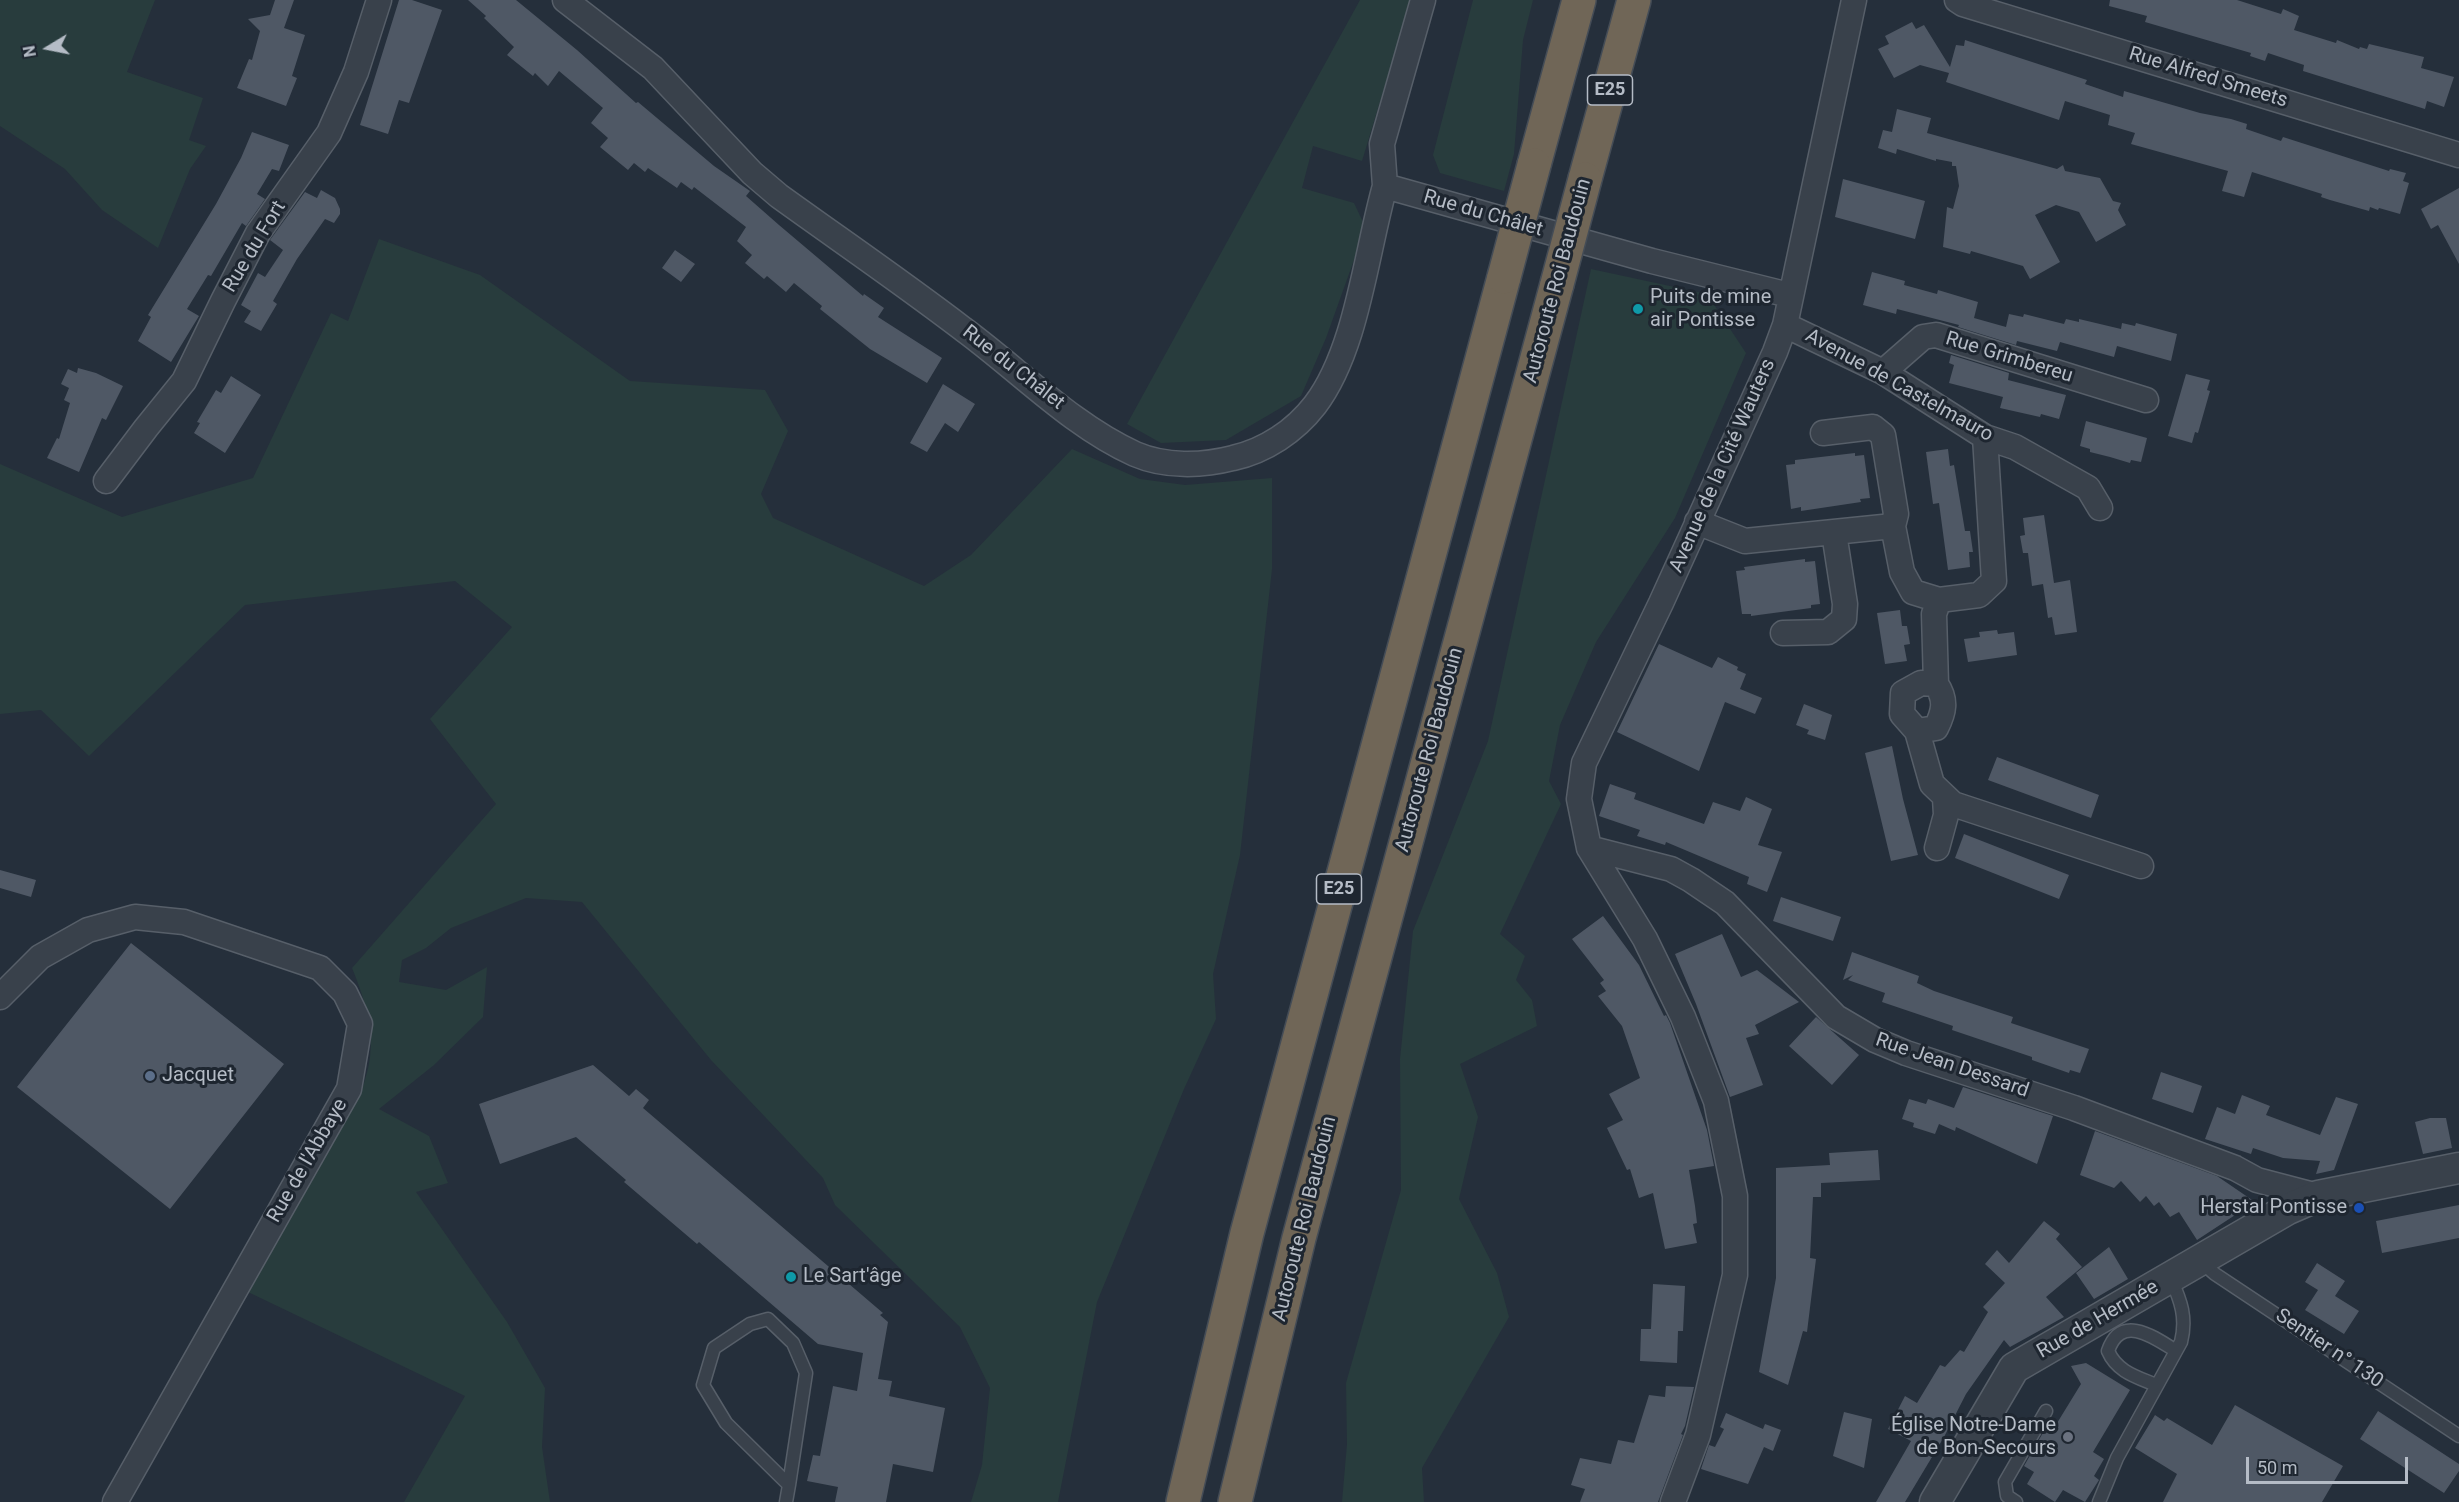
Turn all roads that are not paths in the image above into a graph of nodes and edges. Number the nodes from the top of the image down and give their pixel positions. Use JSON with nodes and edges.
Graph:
{"nodes":[{"id":1,"x":379,"y":0,"type":"edge"},
{"id":2,"x":565,"y":0,"type":"edge"},
{"id":3,"x":1423,"y":0,"type":"edge"},
{"id":4,"x":1579,"y":0,"type":"edge"},
{"id":5,"x":1634,"y":0,"type":"edge"},
{"id":6,"x":1854,"y":0,"type":"edge"},
{"id":7,"x":1957,"y":0,"type":"edge"},
{"id":8,"x":2459,"y":155,"type":"edge"},
{"id":9,"x":1385,"y":186,"type":"junction"},
{"id":10,"x":1789,"y":295,"type":"junction"},
{"id":11,"x":1785,"y":325,"type":"junction"},
{"id":12,"x":1883,"y":372,"type":"junction"},
{"id":13,"x":2146,"y":400,"type":"dead end"},
{"id":14,"x":1823,"y":433,"type":"dead end"},
{"id":15,"x":1985,"y":437,"type":"junction"},
{"id":16,"x":106,"y":481,"type":"dead end"},
{"id":17,"x":2100,"y":508,"type":"dead end"},
{"id":18,"x":1697,"y":522,"type":"junction"},
{"id":19,"x":1893,"y":526,"type":"junction"},
{"id":20,"x":1834,"y":533,"type":"junction"},
{"id":21,"x":1940,"y":600,"type":"junction"},
{"id":22,"x":1783,"y":633,"type":"dead end"},
{"id":23,"x":1936,"y":684,"type":"junction"},
{"id":24,"x":1917,"y":731,"type":"junction"},
{"id":25,"x":1945,"y":798,"type":"junction"},
{"id":26,"x":1589,"y":848,"type":"junction"},
{"id":27,"x":1936,"y":848,"type":"dead end"},
{"id":28,"x":2140,"y":866,"type":"dead end"},
{"id":29,"x":0,"y":997,"type":"edge"},
{"id":30,"x":2459,"y":1168,"type":"edge"},
{"id":31,"x":2257,"y":1180,"type":"junction"},
{"id":32,"x":2318,"y":1196,"type":"junction"},
{"id":33,"x":2272,"y":1218,"type":"junction"},
{"id":34,"x":2200,"y":1261,"type":"junction"},
{"id":35,"x":2170,"y":1279,"type":"junction"},
{"id":36,"x":2176,"y":1351,"type":"junction"},
{"id":37,"x":2156,"y":1385,"type":"junction"},
{"id":38,"x":2046,"y":1411,"type":"dead end"},
{"id":39,"x":2459,"y":1436,"type":"edge"},
{"id":40,"x":789,"y":1485,"type":"junction"},
{"id":41,"x":115,"y":1502,"type":"edge"},
{"id":42,"x":786,"y":1502,"type":"edge"},
{"id":43,"x":1183,"y":1502,"type":"edge"},
{"id":44,"x":1235,"y":1502,"type":"edge"},
{"id":45,"x":1673,"y":1502,"type":"edge"},
{"id":46,"x":1935,"y":1502,"type":"edge"},
{"id":47,"x":2016,"y":1502,"type":"edge"},
{"id":48,"x":2099,"y":1502,"type":"edge"}],
"edges":[{"from":1,"to":16,"type":"street","name":"Rue du Fort"},
{"from":2,"to":9,"type":"street","name":"Rue du Châlet"},
{"from":3,"to":9,"type":"street","name":"Rue du Châlet"},
{"from":4,"to":43,"type":"highway","number":"E25","bridge":true},
{"from":5,"to":44,"type":"highway","name":"Autoroute Roi Baudouin","number":"E25","bridge":true},
{"from":6,"to":10,"type":"street","name":"Avenue de la Cité Wauters"},
{"from":7,"to":8,"type":"street","name":"Rue Alfred Smeets"},
{"from":9,"to":10,"type":"street","name":"Rue du Châlet"},
{"from":10,"to":11,"type":"street","name":"Avenue de la Cité Wauters"},
{"from":11,"to":12,"type":"street","name":"Avenue de Castelmauro"},
{"from":11,"to":18,"type":"street","name":"Avenue de la Cité Wauters"},
{"from":12,"to":13,"type":"street","name":"Rue Grimbereu"},
{"from":12,"to":15,"type":"street","name":"Avenue de Castelmauro"},
{"from":14,"to":19,"type":"street"},
{"from":15,"to":17,"type":"street","name":"Avenue de Castelmauro"},
{"from":15,"to":21,"type":"street"},
{"from":18,"to":20,"type":"street"},
{"from":18,"to":26,"type":"street","name":"Avenue de la Cité Wauters"},
{"from":19,"to":20,"type":"street"},
{"from":19,"to":21,"type":"street"},
{"from":20,"to":22,"type":"street"},
{"from":21,"to":23,"type":"street"},
{"from":23,"to":24,"type":"street"},
{"from":23,"to":24,"type":"street"},
{"from":24,"to":25,"type":"street"},
{"from":25,"to":27,"type":"street"},
{"from":25,"to":28,"type":"street"},
{"from":26,"to":31,"type":"street","name":"Rue Jean Dessard"},
{"from":26,"to":45,"type":"street"},
{"from":29,"to":41,"type":"street","name":"Rue de l'Abbaye"},
{"from":30,"to":32,"type":"street","name":"Rue de Hermée"},
{"from":31,"to":32,"type":"street","name":"Rue Jean Dessard"},
{"from":31,"to":33,"type":"street","name":"Rue Jean Dessard"},
{"from":32,"to":33,"type":"street","name":"Rue de Hermée"},
{"from":33,"to":34,"type":"street","name":"Rue de Hermée"},
{"from":34,"to":35,"type":"street","name":"Rue de Hermée"},
{"from":34,"to":39,"type":"lane","name":"Sentier n° 130"},
{"from":35,"to":36,"type":"lane"},
{"from":35,"to":46,"type":"street","name":"Rue de Hermée"},
{"from":36,"to":37,"type":"lane"},
{"from":36,"to":37,"type":"lane"},
{"from":37,"to":48,"type":"lane"},
{"from":38,"to":47,"type":"lane"},
{"from":40,"to":40,"type":"lane"},
{"from":40,"to":42,"type":"lane"}]}
